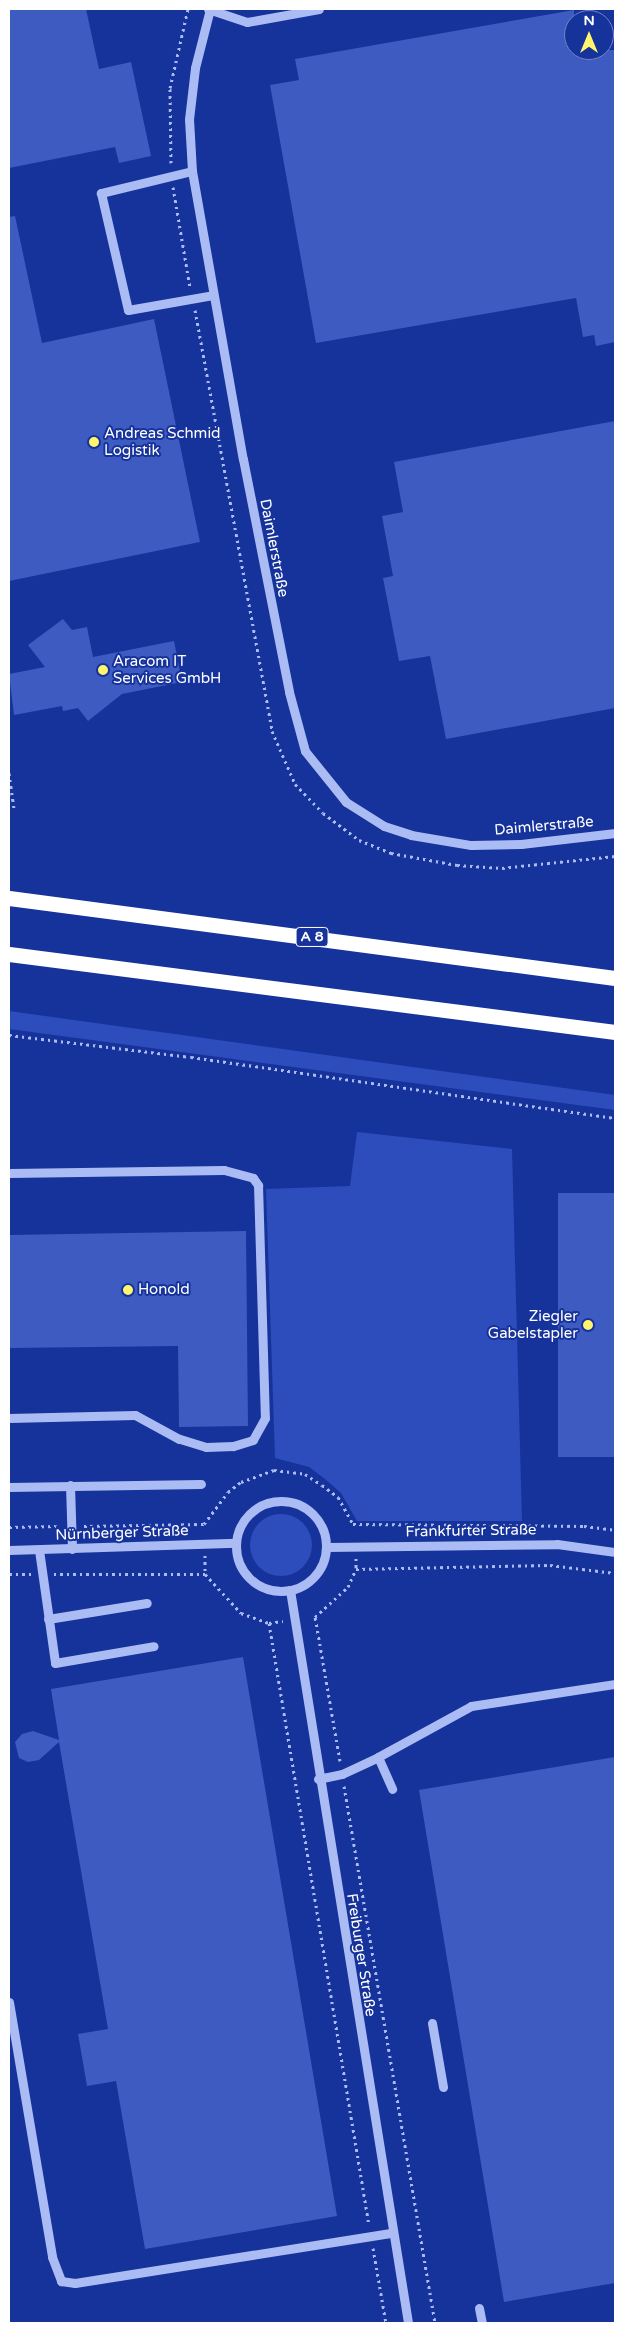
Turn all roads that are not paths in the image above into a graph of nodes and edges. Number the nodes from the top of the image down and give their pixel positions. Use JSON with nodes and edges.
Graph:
{"nodes":[{"id":1,"x":209,"y":9,"type":"edge"},
{"id":2,"x":319,"y":9,"type":"edge"},
{"id":3,"x":192,"y":171,"type":"junction"},
{"id":4,"x":213,"y":294,"type":"junction"},
{"id":5,"x":615,"y":833,"type":"edge"},
{"id":6,"x":9,"y":898,"type":"edge"},
{"id":7,"x":9,"y":954,"type":"edge"},
{"id":8,"x":615,"y":978,"type":"edge"},
{"id":9,"x":615,"y":1032,"type":"edge"},
{"id":10,"x":9,"y":1173,"type":"edge"},
{"id":11,"x":9,"y":1418,"type":"edge"},
{"id":12,"x":201,"y":1484,"type":"dead end"},
{"id":13,"x":70,"y":1485,"type":"junction"},
{"id":14,"x":9,"y":1486,"type":"edge"},
{"id":15,"x":236,"y":1543,"type":"junction"},
{"id":16,"x":326,"y":1548,"type":"junction"},
{"id":17,"x":72,"y":1549,"type":"junction"},
{"id":18,"x":9,"y":1550,"type":"edge"},
{"id":19,"x":39,"y":1550,"type":"junction"},
{"id":20,"x":615,"y":1552,"type":"edge"},
{"id":21,"x":290,"y":1590,"type":"junction"},
{"id":22,"x":146,"y":1603,"type":"dead end"},
{"id":23,"x":48,"y":1619,"type":"junction"},
{"id":24,"x":154,"y":1646,"type":"dead end"},
{"id":25,"x":615,"y":1684,"type":"edge"},
{"id":26,"x":378,"y":1757,"type":"junction"},
{"id":27,"x":318,"y":1779,"type":"junction"},
{"id":28,"x":392,"y":1789,"type":"dead end"},
{"id":29,"x":9,"y":2002,"type":"edge"},
{"id":30,"x":432,"y":2023,"type":"dead end"},
{"id":31,"x":443,"y":2088,"type":"dead end"},
{"id":32,"x":392,"y":2233,"type":"junction"},
{"id":33,"x":480,"y":2308,"type":"dead end"},
{"id":34,"x":408,"y":2323,"type":"edge"},
{"id":35,"x":482,"y":2323,"type":"edge"}],
"edges":[{"from":1,"to":2,"type":"street"},
{"from":1,"to":3,"type":"street","name":"Daimlerstraße"},
{"from":3,"to":4,"type":"street","name":"Daimlerstraße"},
{"from":3,"to":4,"type":"street"},
{"from":4,"to":5,"type":"street","name":"Daimlerstraße"},
{"from":6,"to":8,"type":"highway","number":"A 8"},
{"from":7,"to":9,"type":"highway"},
{"from":10,"to":11,"type":"street"},
{"from":12,"to":13,"type":"street"},
{"from":13,"to":14,"type":"street"},
{"from":13,"to":17,"type":"street"},
{"from":15,"to":16,"type":"street"},
{"from":15,"to":17,"type":"street","name":"Nürnberger Straße"},
{"from":15,"to":21,"type":"street"},
{"from":16,"to":20,"type":"street","name":"Frankfurter Straße"},
{"from":16,"to":21,"type":"street"},
{"from":17,"to":19,"type":"street","name":"Nürnberger Straße"},
{"from":18,"to":19,"type":"street","name":"Nürnberger Straße"},
{"from":19,"to":23,"type":"street"},
{"from":21,"to":27,"type":"street","name":"Freiburger Straße"},
{"from":22,"to":23,"type":"street"},
{"from":23,"to":24,"type":"street"},
{"from":25,"to":26,"type":"street"},
{"from":26,"to":27,"type":"street"},
{"from":26,"to":28,"type":"street"},
{"from":27,"to":32,"type":"street","name":"Freiburger Straße"},
{"from":29,"to":32,"type":"street"},
{"from":30,"to":31,"type":"street"},
{"from":32,"to":34,"type":"street","name":"Freiburger Straße"},
{"from":33,"to":35,"type":"street"}]}
